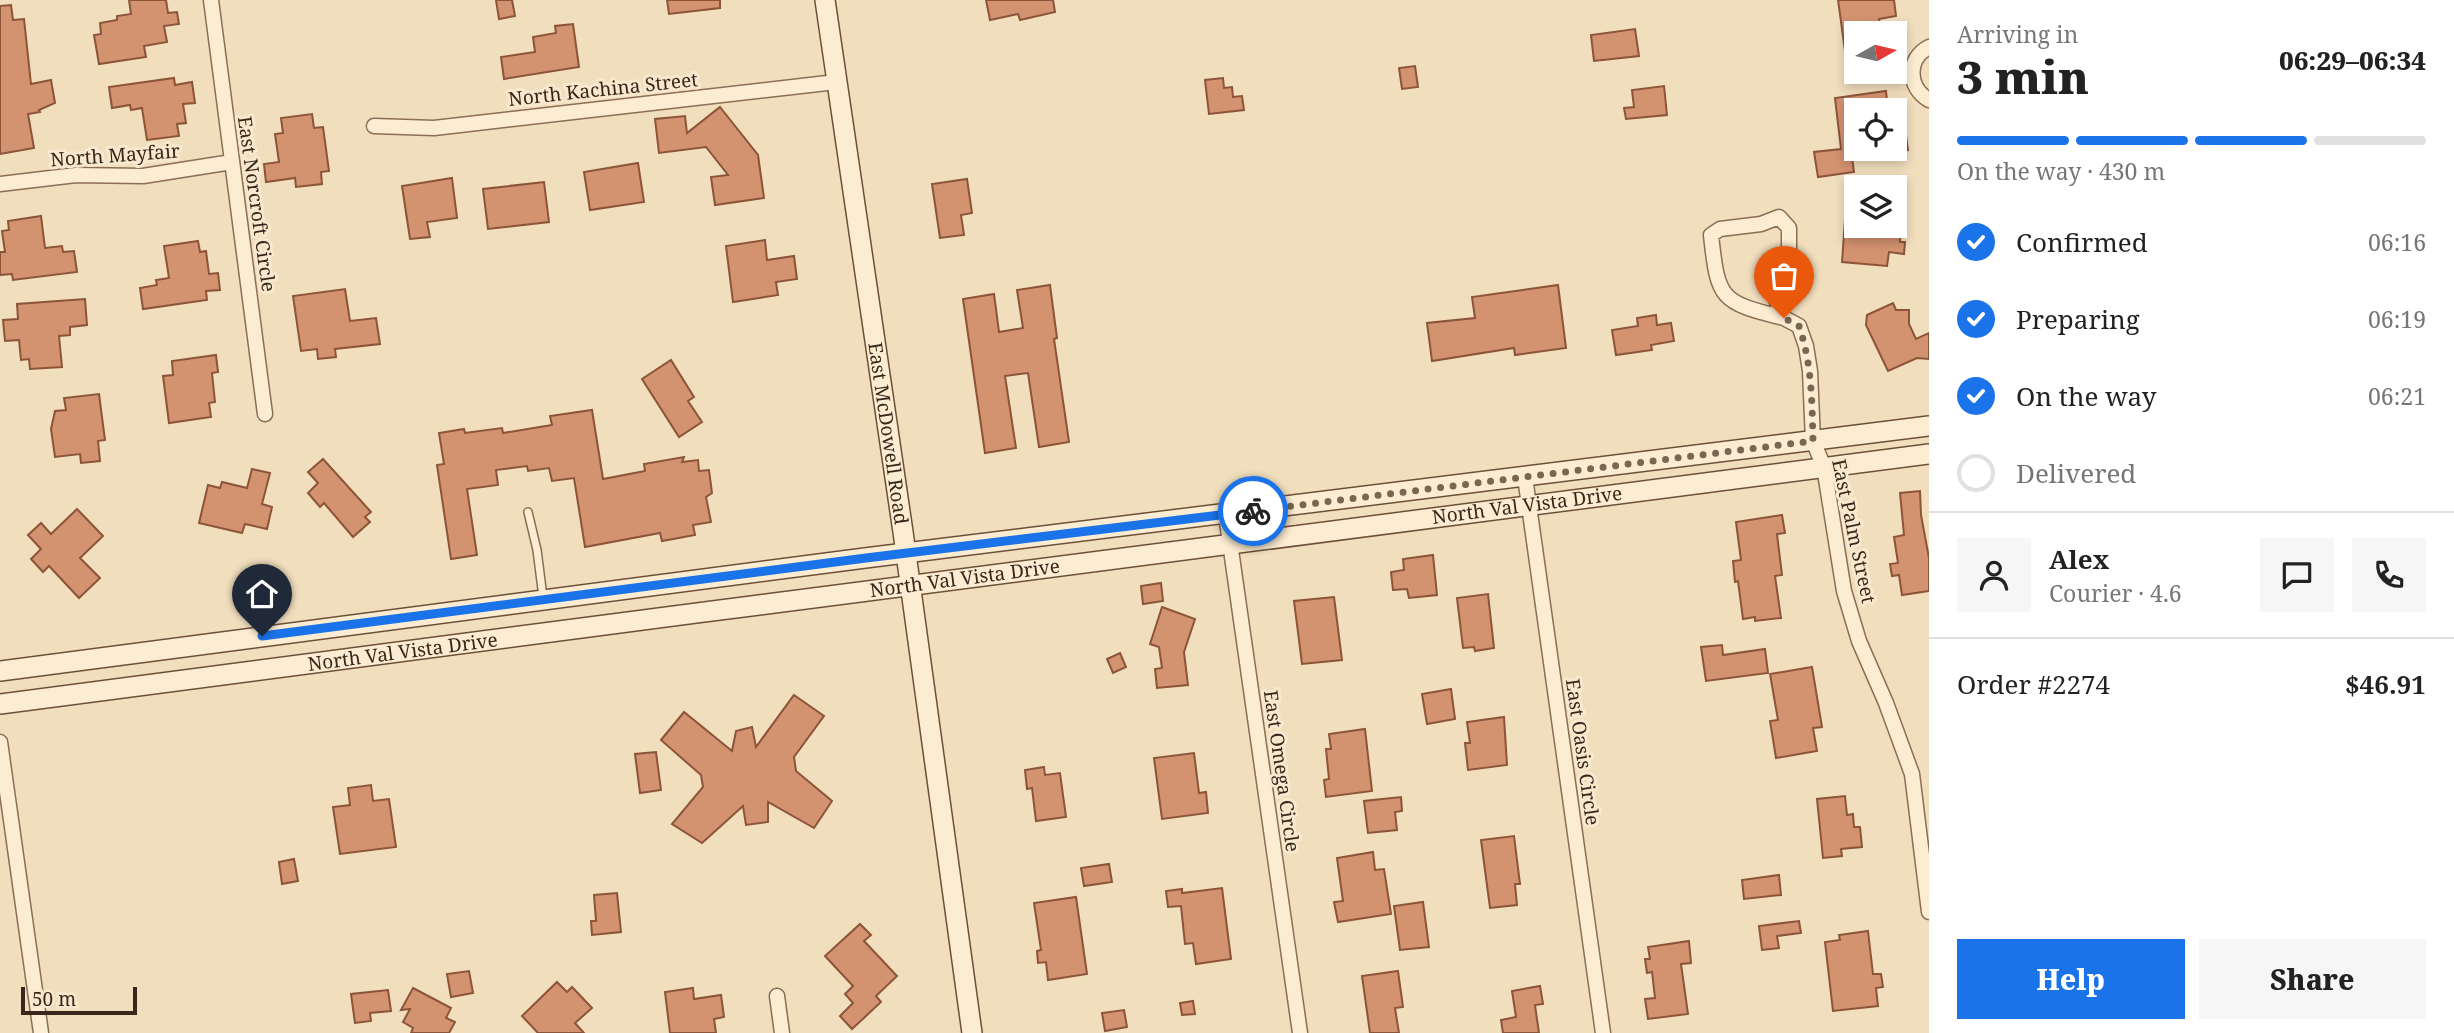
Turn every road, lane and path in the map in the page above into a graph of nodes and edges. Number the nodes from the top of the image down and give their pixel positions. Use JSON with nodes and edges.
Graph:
{"nodes":[{"id":1,"x":211,"y":0,"type":"edge"},
{"id":2,"x":825,"y":0,"type":"edge"},
{"id":3,"x":1929,"y":47,"type":"edge"},
{"id":4,"x":836,"y":82,"type":"junction"},
{"id":5,"x":1929,"y":100,"type":"edge"},
{"id":6,"x":374,"y":126,"type":"dead end"},
{"id":7,"x":232,"y":163,"type":"junction"},
{"id":8,"x":0,"y":184,"type":"edge"},
{"id":9,"x":1784,"y":318,"type":"junction"},
{"id":10,"x":265,"y":414,"type":"dead end"},
{"id":11,"x":1929,"y":426,"type":"edge"},
{"id":12,"x":1813,"y":441,"type":"junction"},
{"id":13,"x":1929,"y":454,"type":"edge"},
{"id":14,"x":1824,"y":467,"type":"junction"},
{"id":15,"x":1525,"y":477,"type":"junction"},
{"id":16,"x":1529,"y":504,"type":"junction"},
{"id":17,"x":528,"y":512,"type":"dead end"},
{"id":18,"x":1226,"y":515,"type":"junction"},
{"id":19,"x":1230,"y":543,"type":"junction"},
{"id":20,"x":906,"y":553,"type":"junction"},
{"id":21,"x":911,"y":586,"type":"junction"},
{"id":22,"x":544,"y":600,"type":"junction"},
{"id":23,"x":335,"y":627,"type":"junction"},
{"id":24,"x":548,"y":632,"type":"junction"},
{"id":25,"x":339,"y":659,"type":"junction"},
{"id":26,"x":41,"y":666,"type":"junction"},
{"id":27,"x":0,"y":671,"type":"edge"},
{"id":28,"x":46,"y":698,"type":"junction"},
{"id":29,"x":0,"y":704,"type":"edge"},
{"id":30,"x":0,"y":742,"type":"edge"},
{"id":31,"x":1929,"y":912,"type":"edge"},
{"id":32,"x":777,"y":996,"type":"dead end"},
{"id":33,"x":41,"y":1033,"type":"edge"},
{"id":34,"x":782,"y":1033,"type":"edge"},
{"id":35,"x":972,"y":1033,"type":"edge"},
{"id":36,"x":1300,"y":1033,"type":"edge"},
{"id":37,"x":1603,"y":1033,"type":"edge"}],
"edges":[{"from":1,"to":7,"type":"street","name":"East Norcroft Circle"},
{"from":2,"to":4,"type":"main road","name":"East McDowell Road"},
{"from":3,"to":5,"type":"street"},
{"from":4,"to":6,"type":"street","name":"North Kachina Street"},
{"from":4,"to":20,"type":"main road","name":"East McDowell Road"},
{"from":7,"to":8,"type":"street","name":"North Mayfair"},
{"from":7,"to":10,"type":"street","name":"East Norcroft Circle"},
{"from":9,"to":9,"type":"street"},
{"from":9,"to":12,"type":"street"},
{"from":11,"to":12,"type":"main road","name":"North Val Vista Drive"},
{"from":12,"to":14,"type":"street","name":"East Palm Street"},
{"from":12,"to":15,"type":"main road","name":"North Val Vista Drive"},
{"from":13,"to":14,"type":"main road","name":"North Val Vista Drive"},
{"from":14,"to":16,"type":"main road","name":"North Val Vista Drive"},
{"from":14,"to":31,"type":"street","name":"East Palm Street"},
{"from":15,"to":16,"type":"street","name":"East Oasis Circle"},
{"from":15,"to":18,"type":"main road","name":"North Val Vista Drive"},
{"from":16,"to":19,"type":"main road","name":"North Val Vista Drive"},
{"from":16,"to":37,"type":"street","name":"East Oasis Circle"},
{"from":17,"to":22,"type":"lane"},
{"from":18,"to":19,"type":"street","name":"East Omega Circle"},
{"from":18,"to":20,"type":"main road","name":"North Val Vista Drive"},
{"from":19,"to":21,"type":"main road","name":"North Val Vista Drive"},
{"from":19,"to":36,"type":"street","name":"East Omega Circle"},
{"from":20,"to":21,"type":"main road","name":"East McDowell Road"},
{"from":20,"to":22,"type":"main road","name":"North Val Vista Drive"},
{"from":21,"to":24,"type":"main road","name":"North Val Vista Drive"},
{"from":21,"to":35,"type":"main road","name":"East McDowell Road"},
{"from":22,"to":23,"type":"main road","name":"North Val Vista Drive"},
{"from":22,"to":24,"type":"main road"},
{"from":23,"to":25,"type":"main road"},
{"from":23,"to":26,"type":"main road","name":"North Val Vista Drive"},
{"from":24,"to":25,"type":"main road","name":"North Val Vista Drive"},
{"from":25,"to":28,"type":"main road","name":"North Val Vista Drive"},
{"from":26,"to":27,"type":"main road","name":"North Val Vista Drive"},
{"from":26,"to":28,"type":"main road"},
{"from":28,"to":29,"type":"main road","name":"North Val Vista Drive"},
{"from":30,"to":33,"type":"street"},
{"from":32,"to":34,"type":"street"}]}
